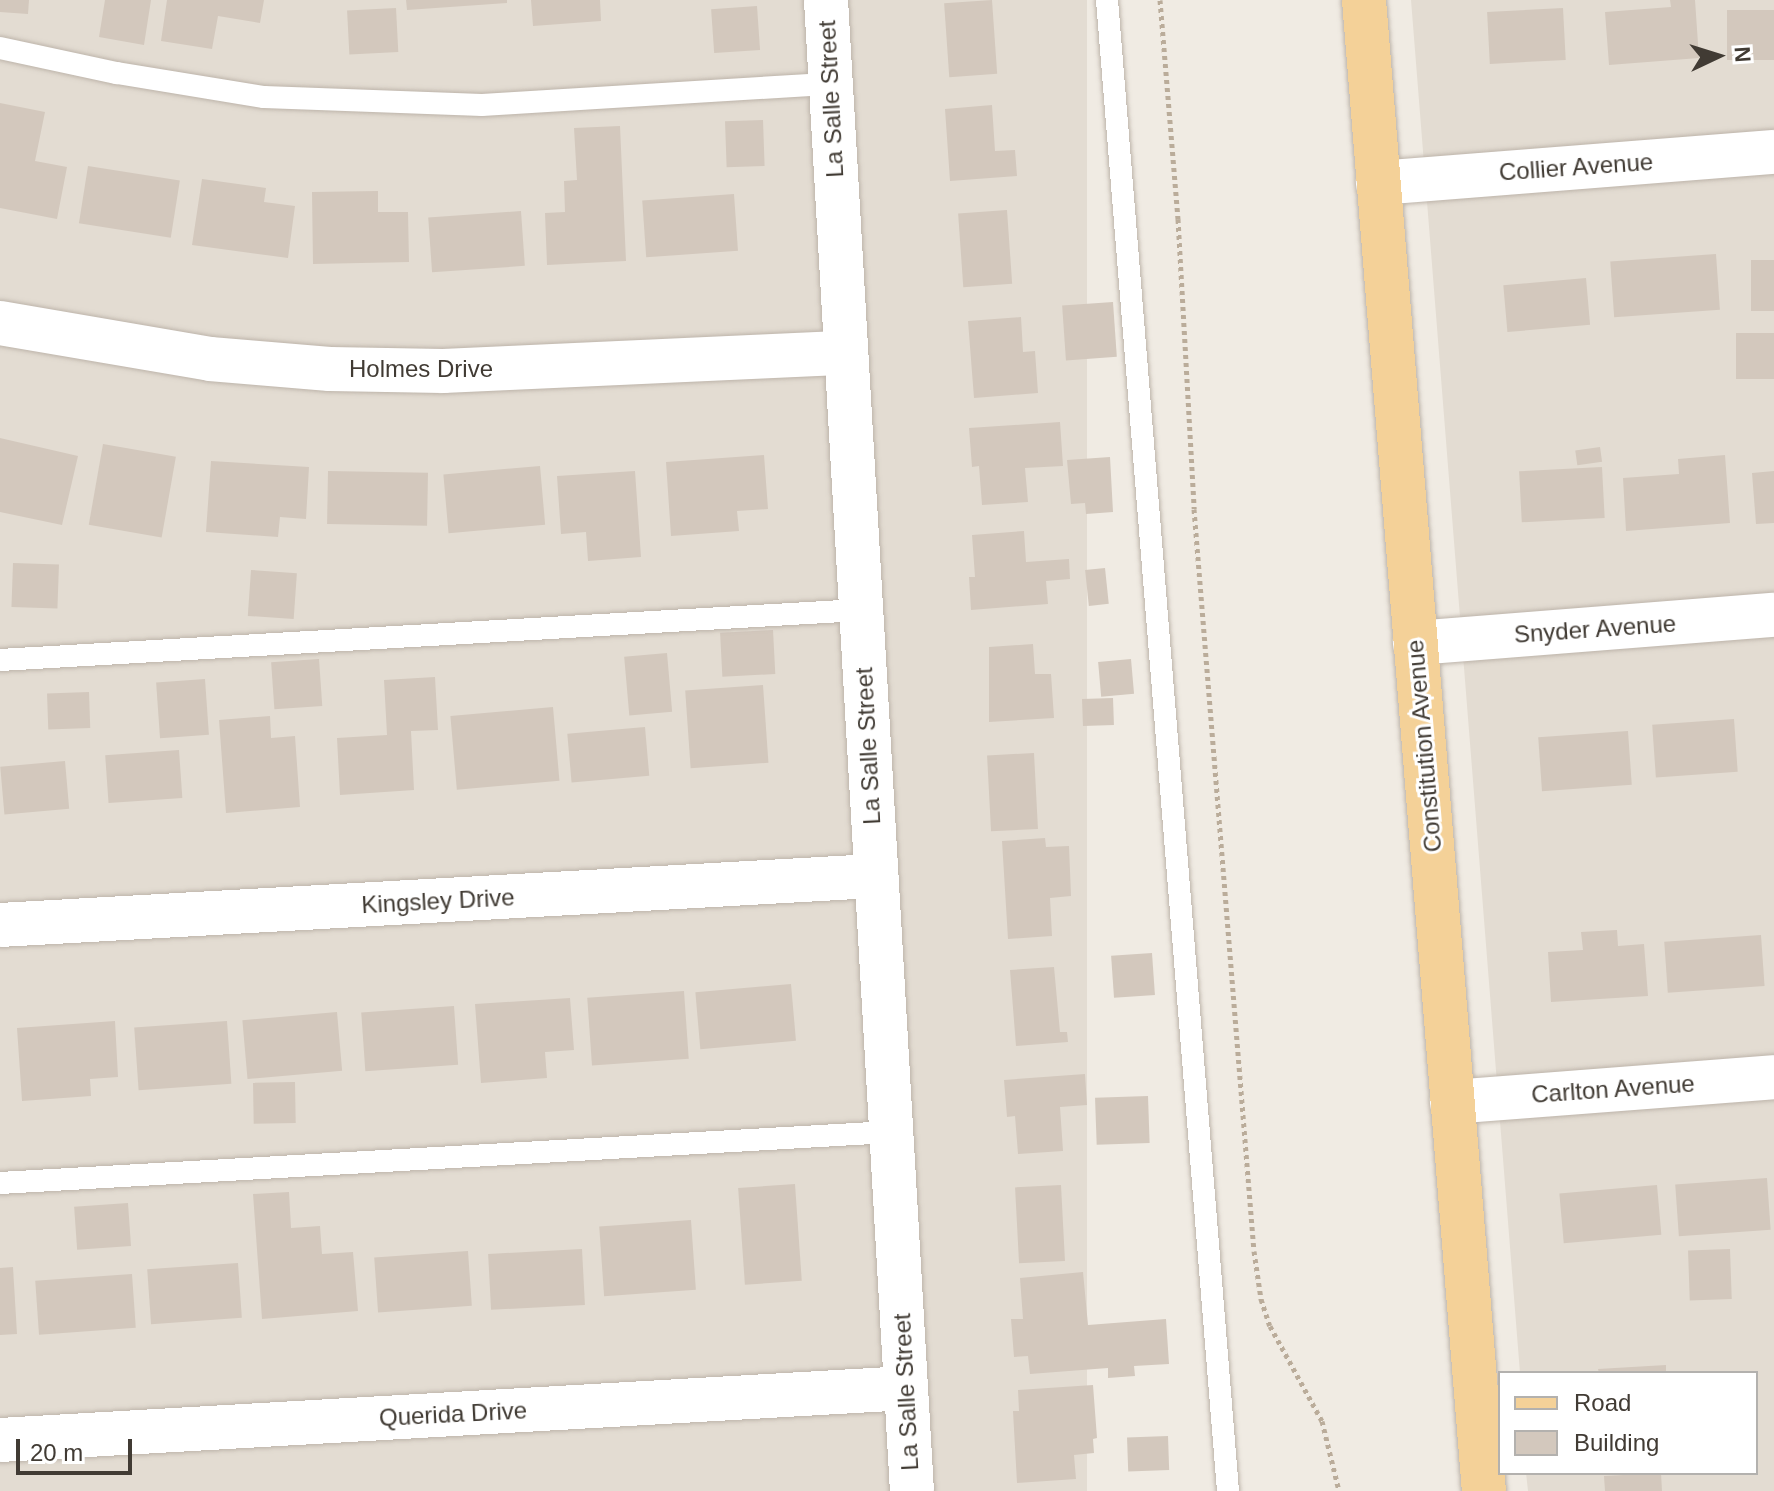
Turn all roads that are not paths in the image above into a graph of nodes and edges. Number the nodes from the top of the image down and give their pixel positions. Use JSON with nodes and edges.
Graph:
{"nodes":[{"id":1,"x":826,"y":0,"type":"edge"},
{"id":2,"x":1107,"y":0,"type":"edge"},
{"id":3,"x":1364,"y":0,"type":"edge"},
{"id":4,"x":0,"y":48,"type":"edge"},
{"id":5,"x":830,"y":84,"type":"junction"},
{"id":6,"x":1774,"y":152,"type":"edge"},
{"id":7,"x":1378,"y":183,"type":"junction"},
{"id":8,"x":0,"y":323,"type":"edge"},
{"id":9,"x":845,"y":353,"type":"junction"},
{"id":10,"x":860,"y":610,"type":"junction"},
{"id":11,"x":1774,"y":615,"type":"edge"},
{"id":12,"x":1415,"y":643,"type":"junction"},
{"id":13,"x":0,"y":660,"type":"edge"},
{"id":14,"x":875,"y":876,"type":"junction"},
{"id":15,"x":0,"y":925,"type":"edge"},
{"id":16,"x":1774,"y":1077,"type":"edge"},
{"id":17,"x":1452,"y":1102,"type":"junction"},
{"id":18,"x":890,"y":1132,"type":"junction"},
{"id":19,"x":0,"y":1183,"type":"edge"},
{"id":20,"x":906,"y":1388,"type":"junction"},
{"id":21,"x":0,"y":1440,"type":"edge"},
{"id":22,"x":912,"y":1491,"type":"edge"},
{"id":23,"x":1228,"y":1491,"type":"edge"},
{"id":24,"x":1484,"y":1491,"type":"edge"}],
"edges":[{"from":1,"to":5,"type":"street","name":"La Salle Street"},
{"from":2,"to":23,"type":"lane"},
{"from":3,"to":7,"type":"main road","name":"Constitution Avenue"},
{"from":4,"to":5,"type":"lane"},
{"from":5,"to":9,"type":"street","name":"La Salle Street"},
{"from":6,"to":7,"type":"street","name":"Collier Avenue"},
{"from":7,"to":12,"type":"main road","name":"Constitution Avenue"},
{"from":8,"to":9,"type":"street","name":"Holmes Drive"},
{"from":9,"to":10,"type":"street","name":"La Salle Street"},
{"from":10,"to":13,"type":"lane"},
{"from":10,"to":14,"type":"street","name":"La Salle Street"},
{"from":11,"to":12,"type":"street","name":"Snyder Avenue"},
{"from":12,"to":17,"type":"main road","name":"Constitution Avenue"},
{"from":14,"to":15,"type":"street","name":"Kingsley Drive"},
{"from":14,"to":18,"type":"street","name":"La Salle Street"},
{"from":16,"to":17,"type":"street","name":"Carlton Avenue"},
{"from":17,"to":24,"type":"main road","name":"Constitution Avenue"},
{"from":18,"to":19,"type":"lane"},
{"from":18,"to":20,"type":"street","name":"La Salle Street"},
{"from":20,"to":21,"type":"street","name":"Querida Drive"},
{"from":20,"to":22,"type":"street","name":"La Salle Street"}]}
